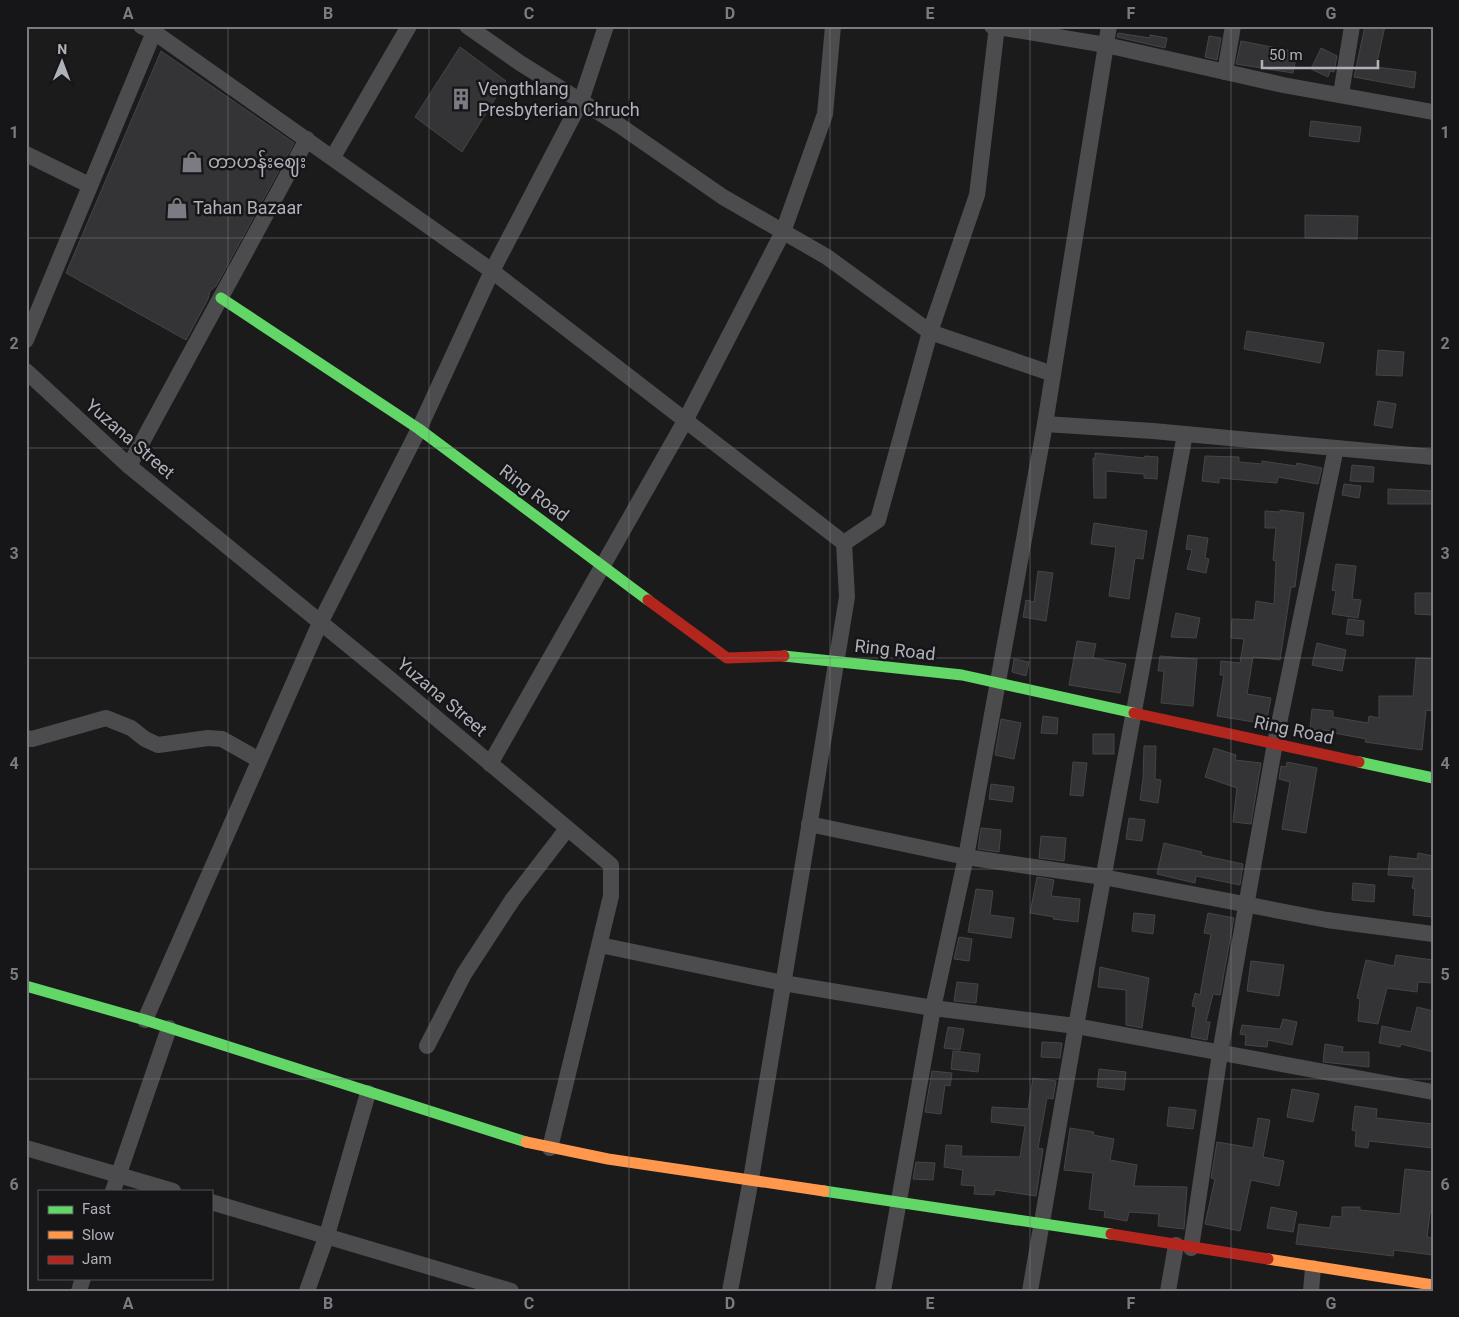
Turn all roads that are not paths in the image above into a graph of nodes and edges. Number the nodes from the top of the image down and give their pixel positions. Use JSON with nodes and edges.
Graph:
{"nodes":[{"id":1,"x":409,"y":26,"type":"edge"},
{"id":2,"x":467,"y":26,"type":"edge"},
{"id":3,"x":606,"y":26,"type":"edge"},
{"id":4,"x":833,"y":26,"type":"edge"},
{"id":5,"x":992,"y":26,"type":"edge"},
{"id":6,"x":1109,"y":26,"type":"edge"},
{"id":7,"x":1233,"y":26,"type":"edge"},
{"id":8,"x":1352,"y":26,"type":"edge"},
{"id":9,"x":997,"y":27,"type":"edge"},
{"id":10,"x":147,"y":29,"type":"edge"},
{"id":11,"x":1106,"y":45,"type":"junction"},
{"id":12,"x":1225,"y":72,"type":"junction"},
{"id":13,"x":1341,"y":94,"type":"junction"},
{"id":14,"x":581,"y":101,"type":"junction"},
{"id":15,"x":1433,"y":112,"type":"edge"},
{"id":16,"x":307,"y":139,"type":"junction"},
{"id":17,"x":26,"y":154,"type":"edge"},
{"id":18,"x":333,"y":157,"type":"junction"},
{"id":19,"x":89,"y":184,"type":"junction"},
{"id":20,"x":783,"y":232,"type":"junction"},
{"id":21,"x":492,"y":271,"type":"junction"},
{"id":22,"x":221,"y":298,"type":"junction"},
{"id":23,"x":930,"y":332,"type":"junction"},
{"id":24,"x":26,"y":340,"type":"edge"},
{"id":25,"x":26,"y":372,"type":"edge"},
{"id":26,"x":1053,"y":374,"type":"junction"},
{"id":27,"x":685,"y":421,"type":"junction"},
{"id":28,"x":1046,"y":424,"type":"junction"},
{"id":29,"x":419,"y":429,"type":"junction"},
{"id":30,"x":1185,"y":434,"type":"junction"},
{"id":31,"x":1336,"y":448,"type":"junction"},
{"id":32,"x":1433,"y":457,"type":"edge"},
{"id":33,"x":129,"y":466,"type":"junction"},
{"id":34,"x":844,"y":543,"type":"junction"},
{"id":35,"x":602,"y":565,"type":"junction"},
{"id":36,"x":320,"y":623,"type":"junction"},
{"id":37,"x":836,"y":661,"type":"junction"},
{"id":38,"x":996,"y":682,"type":"junction"},
{"id":39,"x":1134,"y":712,"type":"junction"},
{"id":40,"x":26,"y":738,"type":"edge"},
{"id":41,"x":1275,"y":743,"type":"junction"},
{"id":42,"x":260,"y":760,"type":"junction"},
{"id":43,"x":490,"y":764,"type":"junction"},
{"id":44,"x":1433,"y":778,"type":"edge"},
{"id":45,"x":809,"y":824,"type":"junction"},
{"id":46,"x":567,"y":829,"type":"junction"},
{"id":47,"x":966,"y":857,"type":"junction"},
{"id":48,"x":1103,"y":877,"type":"junction"},
{"id":49,"x":1246,"y":904,"type":"junction"},
{"id":50,"x":1433,"y":934,"type":"edge"},
{"id":51,"x":600,"y":945,"type":"junction"},
{"id":52,"x":783,"y":983,"type":"junction"},
{"id":53,"x":26,"y":986,"type":"edge"},
{"id":54,"x":933,"y":1008,"type":"junction"},
{"id":55,"x":145,"y":1020,"type":"junction"},
{"id":56,"x":1076,"y":1026,"type":"junction"},
{"id":57,"x":168,"y":1028,"type":"junction"},
{"id":58,"x":428,"y":1046,"type":"dead end"},
{"id":59,"x":1220,"y":1053,"type":"junction"},
{"id":60,"x":1433,"y":1092,"type":"edge"},
{"id":61,"x":368,"y":1093,"type":"junction"},
{"id":62,"x":26,"y":1148,"type":"edge"},
{"id":63,"x":550,"y":1148,"type":"junction"},
{"id":64,"x":119,"y":1175,"type":"junction"},
{"id":65,"x":751,"y":1179,"type":"junction"},
{"id":66,"x":113,"y":1190,"type":"edge"},
{"id":67,"x":170,"y":1190,"type":"edge"},
{"id":68,"x":212,"y":1202,"type":"edge"},
{"id":69,"x":900,"y":1203,"type":"junction"},
{"id":70,"x":1042,"y":1223,"type":"junction"},
{"id":71,"x":327,"y":1235,"type":"junction"},
{"id":72,"x":1183,"y":1246,"type":"junction"},
{"id":73,"x":1313,"y":1268,"type":"junction"},
{"id":74,"x":1433,"y":1286,"type":"edge"},
{"id":75,"x":307,"y":1291,"type":"edge"},
{"id":76,"x":511,"y":1291,"type":"edge"},
{"id":77,"x":730,"y":1291,"type":"edge"},
{"id":78,"x":883,"y":1291,"type":"edge"},
{"id":79,"x":1030,"y":1291,"type":"edge"},
{"id":80,"x":1168,"y":1291,"type":"edge"},
{"id":81,"x":1311,"y":1291,"type":"edge"}],
"edges":[{"from":1,"to":18,"type":"street"},
{"from":2,"to":14,"type":"street"},
{"from":3,"to":14,"type":"street"},
{"from":4,"to":20,"type":"street"},
{"from":5,"to":9,"type":"street"},
{"from":6,"to":11,"type":"street"},
{"from":7,"to":12,"type":"street"},
{"from":8,"to":13,"type":"street"},
{"from":9,"to":11,"type":"street"},
{"from":9,"to":23,"type":"street"},
{"from":10,"to":16,"type":"street"},
{"from":10,"to":19,"type":"street"},
{"from":11,"to":12,"type":"street"},
{"from":11,"to":26,"type":"street"},
{"from":12,"to":13,"type":"street"},
{"from":13,"to":15,"type":"street"},
{"from":14,"to":20,"type":"street"},
{"from":14,"to":21,"type":"street"},
{"from":16,"to":18,"type":"street"},
{"from":16,"to":22,"type":"street"},
{"from":17,"to":19,"type":"street"},
{"from":18,"to":21,"type":"street"},
{"from":19,"to":24,"type":"street"},
{"from":20,"to":23,"type":"street"},
{"from":20,"to":27,"type":"street"},
{"from":21,"to":27,"type":"street"},
{"from":21,"to":29,"type":"street"},
{"from":22,"to":29,"type":"main road","name":"Ring Road"},
{"from":22,"to":33,"type":"street"},
{"from":23,"to":26,"type":"street"},
{"from":23,"to":34,"type":"street"},
{"from":25,"to":33,"type":"street","name":"Yuzana Street"},
{"from":26,"to":28,"type":"street"},
{"from":27,"to":34,"type":"street"},
{"from":27,"to":35,"type":"street"},
{"from":28,"to":30,"type":"street"},
{"from":28,"to":38,"type":"street"},
{"from":29,"to":35,"type":"main road","name":"Ring Road"},
{"from":29,"to":36,"type":"street"},
{"from":30,"to":31,"type":"street"},
{"from":30,"to":39,"type":"street"},
{"from":31,"to":32,"type":"street"},
{"from":31,"to":41,"type":"street"},
{"from":33,"to":36,"type":"street","name":"Yuzana Street"},
{"from":34,"to":37,"type":"street"},
{"from":35,"to":37,"type":"main road","name":"Ring Road"},
{"from":35,"to":43,"type":"street"},
{"from":36,"to":42,"type":"street"},
{"from":36,"to":43,"type":"street","name":"Yuzana Street"},
{"from":37,"to":38,"type":"main road","name":"Ring Road"},
{"from":37,"to":45,"type":"street"},
{"from":38,"to":39,"type":"main road","name":"Ring Road"},
{"from":38,"to":47,"type":"street"},
{"from":39,"to":41,"type":"main road","name":"Ring Road"},
{"from":39,"to":48,"type":"street"},
{"from":40,"to":42,"type":"street"},
{"from":41,"to":44,"type":"main road","name":"Ring Road"},
{"from":41,"to":49,"type":"street"},
{"from":42,"to":55,"type":"street"},
{"from":43,"to":46,"type":"street","name":"Yuzana Street"},
{"from":45,"to":47,"type":"street"},
{"from":45,"to":52,"type":"street"},
{"from":46,"to":51,"type":"street","name":"Yuzana Street"},
{"from":46,"to":58,"type":"street"},
{"from":47,"to":48,"type":"street"},
{"from":47,"to":54,"type":"street"},
{"from":48,"to":49,"type":"street"},
{"from":48,"to":56,"type":"street"},
{"from":49,"to":50,"type":"street"},
{"from":49,"to":59,"type":"street"},
{"from":51,"to":52,"type":"street"},
{"from":51,"to":63,"type":"street","name":"Yuzana Street"},
{"from":52,"to":54,"type":"street"},
{"from":52,"to":65,"type":"street"},
{"from":53,"to":55,"type":"main road"},
{"from":54,"to":56,"type":"street"},
{"from":54,"to":69,"type":"street"},
{"from":55,"to":57,"type":"main road"},
{"from":56,"to":59,"type":"street"},
{"from":56,"to":70,"type":"street"},
{"from":57,"to":61,"type":"main road"},
{"from":57,"to":64,"type":"street"},
{"from":59,"to":60,"type":"street"},
{"from":59,"to":72,"type":"street"},
{"from":61,"to":63,"type":"main road"},
{"from":61,"to":71,"type":"street"},
{"from":62,"to":64,"type":"street"},
{"from":63,"to":65,"type":"main road"},
{"from":64,"to":66,"type":"street"},
{"from":64,"to":67,"type":"street"},
{"from":65,"to":69,"type":"main road"},
{"from":65,"to":77,"type":"street"},
{"from":68,"to":71,"type":"street"},
{"from":69,"to":70,"type":"main road"},
{"from":69,"to":78,"type":"street"},
{"from":70,"to":72,"type":"main road"},
{"from":70,"to":79,"type":"street"},
{"from":71,"to":75,"type":"street"},
{"from":71,"to":76,"type":"street"},
{"from":72,"to":73,"type":"main road"},
{"from":72,"to":80,"type":"street"},
{"from":73,"to":74,"type":"main road"},
{"from":73,"to":81,"type":"street"}]}
